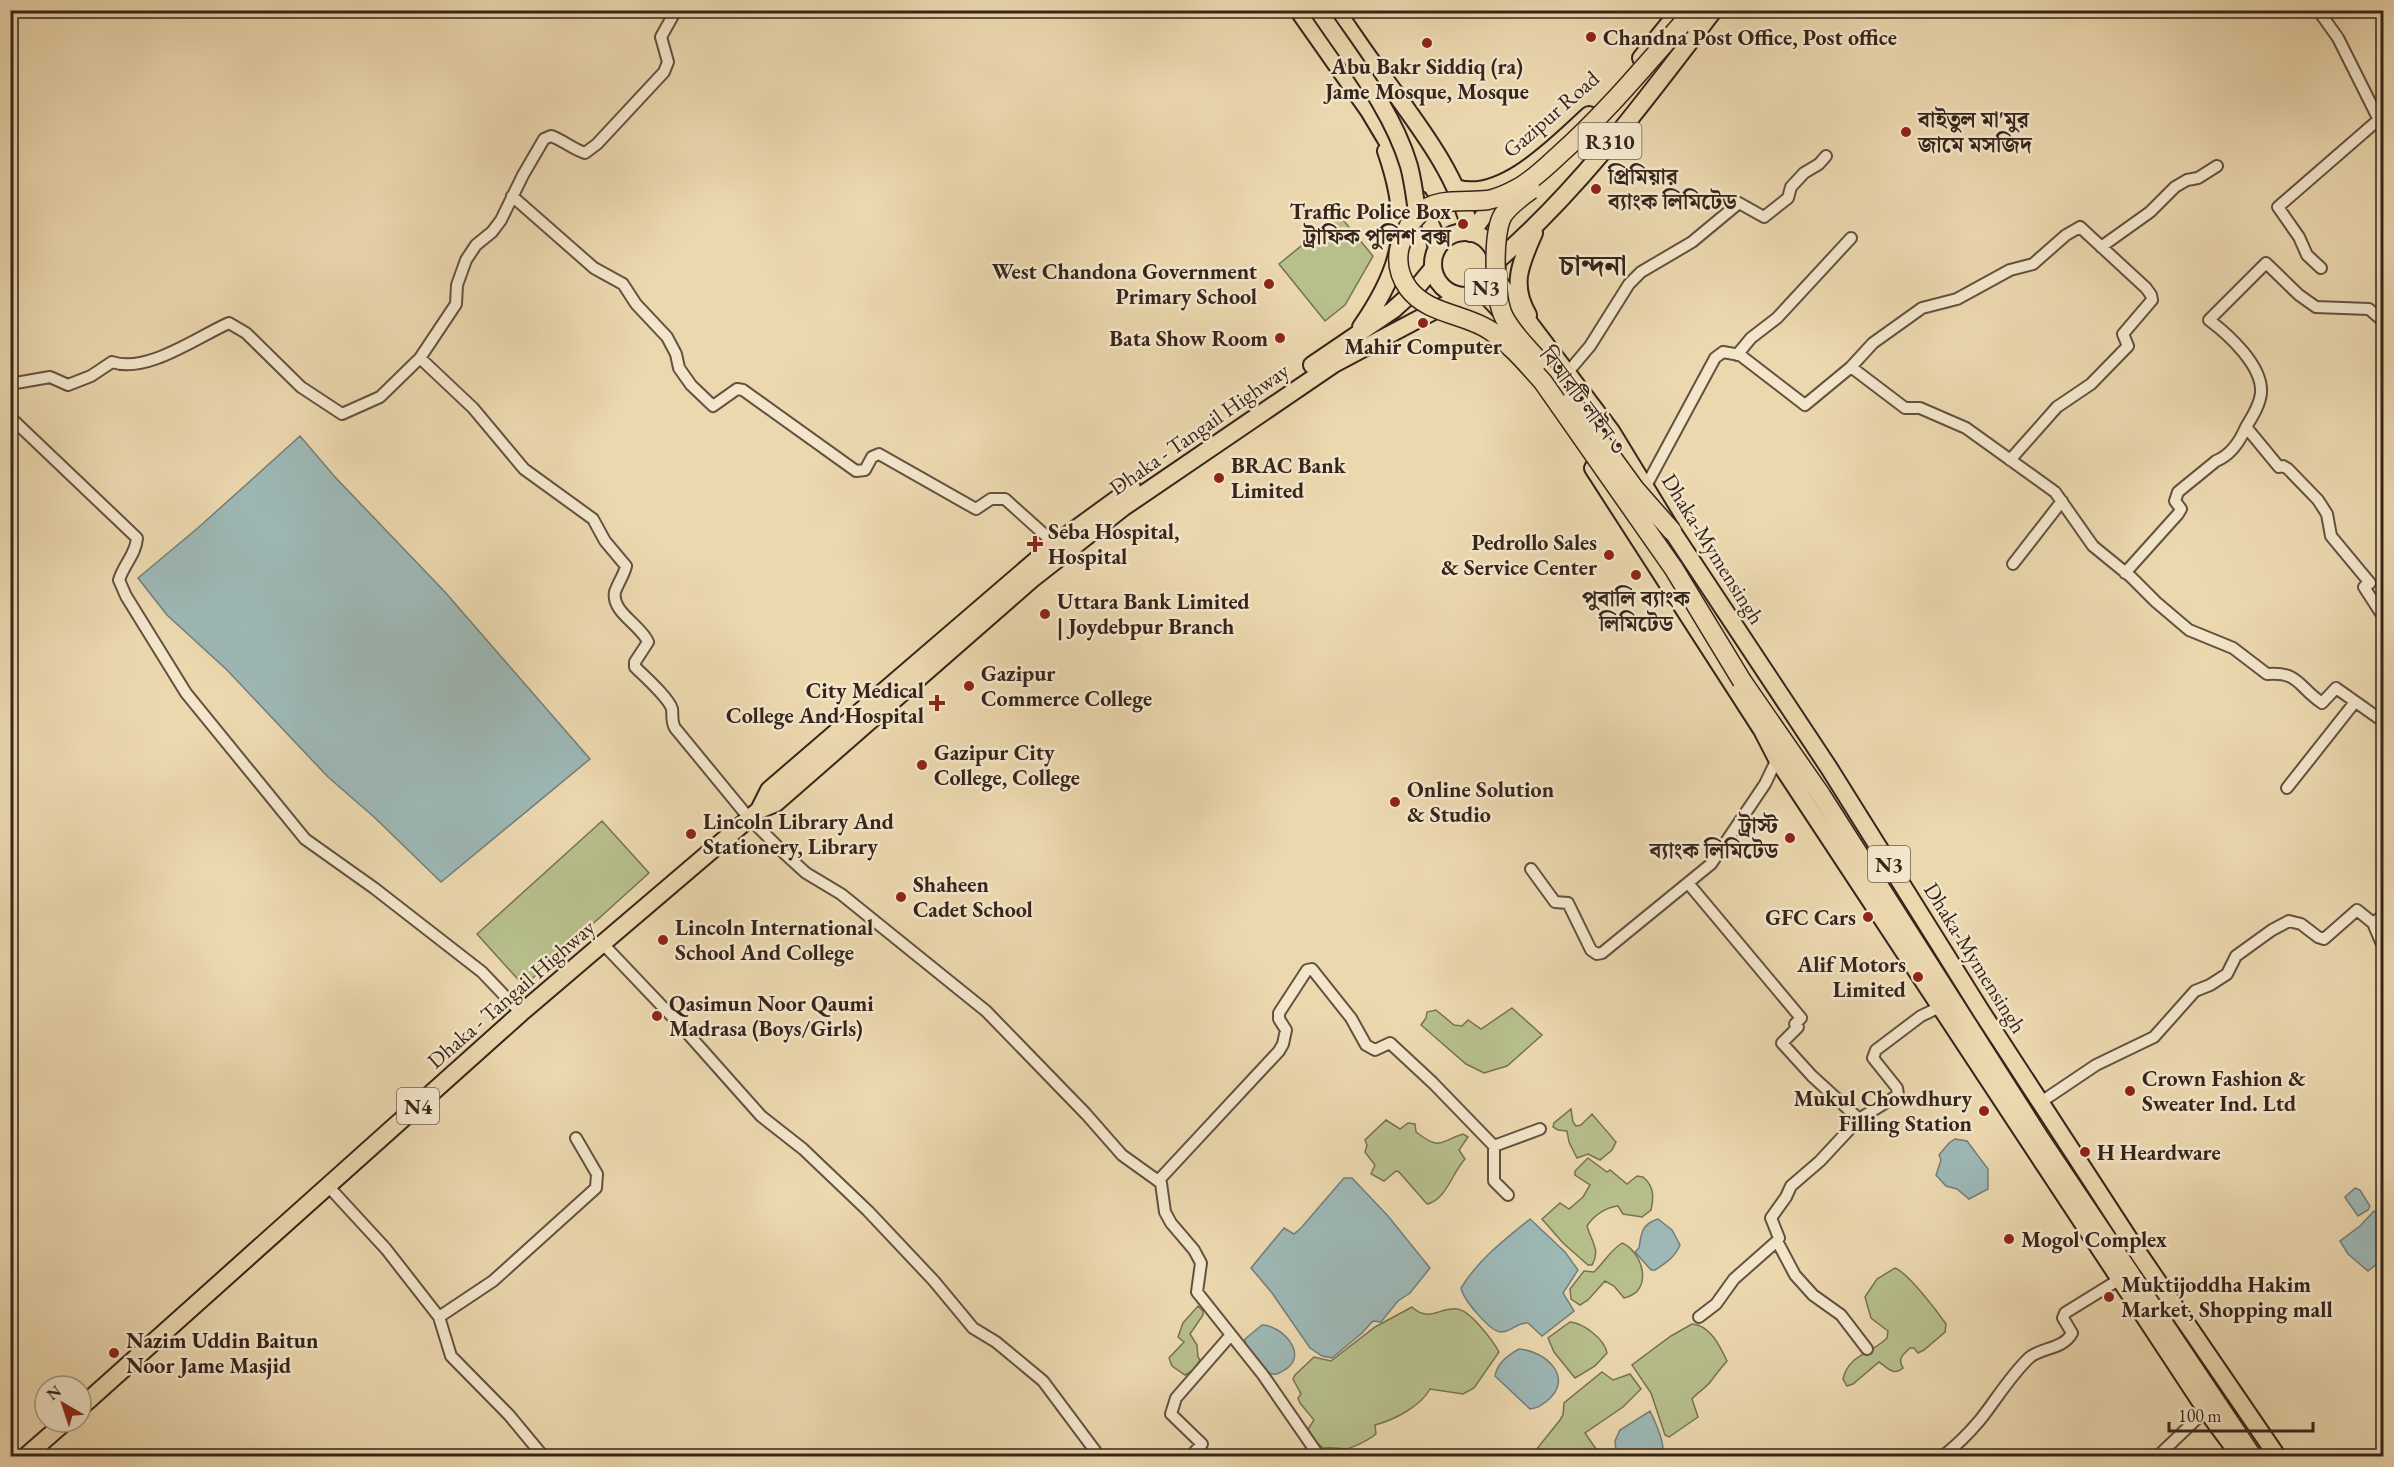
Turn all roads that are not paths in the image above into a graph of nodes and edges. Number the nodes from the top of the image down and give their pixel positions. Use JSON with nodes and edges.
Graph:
{"nodes":[{"id":1,"x":676,"y":10,"type":"edge"},
{"id":2,"x":1298,"y":10,"type":"edge"},
{"id":3,"x":1318,"y":10,"type":"edge"},
{"id":4,"x":1336,"y":10,"type":"edge"},
{"id":5,"x":1693,"y":10,"type":"edge"},
{"id":6,"x":1703,"y":10,"type":"edge"},
{"id":7,"x":1714,"y":10,"type":"edge"},
{"id":8,"x":2318,"y":10,"type":"edge"},
{"id":9,"x":1682,"y":22,"type":"edge"},
{"id":10,"x":1369,"y":111,"type":"junction"},
{"id":11,"x":2380,"y":125,"type":"edge"},
{"id":12,"x":1826,"y":156,"type":"dead end"},
{"id":13,"x":2217,"y":166,"type":"dead end"},
{"id":14,"x":1519,"y":173,"type":"junction"},
{"id":15,"x":1456,"y":188,"type":"junction"},
{"id":16,"x":512,"y":196,"type":"junction"},
{"id":17,"x":1408,"y":225,"type":"junction"},
{"id":18,"x":1537,"y":226,"type":"junction"},
{"id":19,"x":1471,"y":233,"type":"junction"},
{"id":20,"x":1851,"y":238,"type":"dead end"},
{"id":21,"x":2101,"y":247,"type":"junction"},
{"id":22,"x":1437,"y":249,"type":"junction"},
{"id":23,"x":1433,"y":268,"type":"junction"},
{"id":24,"x":2321,"y":268,"type":"dead end"},
{"id":25,"x":1495,"y":269,"type":"junction"},
{"id":26,"x":1462,"y":296,"type":"junction"},
{"id":27,"x":2384,"y":322,"type":"edge"},
{"id":28,"x":1538,"y":332,"type":"junction"},
{"id":29,"x":1355,"y":335,"type":"junction"},
{"id":30,"x":1737,"y":355,"type":"junction"},
{"id":31,"x":420,"y":358,"type":"junction"},
{"id":32,"x":1851,"y":368,"type":"junction"},
{"id":33,"x":1568,"y":372,"type":"junction"},
{"id":34,"x":10,"y":384,"type":"edge"},
{"id":35,"x":10,"y":417,"type":"edge"},
{"id":36,"x":2246,"y":427,"type":"junction"},
{"id":37,"x":2010,"y":460,"type":"junction"},
{"id":38,"x":1646,"y":486,"type":"junction"},
{"id":39,"x":2062,"y":501,"type":"junction"},
{"id":40,"x":1672,"y":531,"type":"junction"},
{"id":41,"x":1055,"y":544,"type":"junction"},
{"id":42,"x":2013,"y":564,"type":"dead end"},
{"id":43,"x":2125,"y":573,"type":"junction"},
{"id":44,"x":2384,"y":618,"type":"edge"},
{"id":45,"x":1753,"y":698,"type":"junction"},
{"id":46,"x":2355,"y":702,"type":"junction"},
{"id":47,"x":2384,"y":722,"type":"edge"},
{"id":48,"x":1762,"y":730,"type":"junction"},
{"id":49,"x":1777,"y":759,"type":"junction"},
{"id":50,"x":2287,"y":788,"type":"dead end"},
{"id":51,"x":754,"y":814,"type":"junction"},
{"id":52,"x":1530,"y":869,"type":"dead end"},
{"id":53,"x":1688,"y":883,"type":"junction"},
{"id":54,"x":2384,"y":915,"type":"edge"},
{"id":55,"x":2373,"y":923,"type":"junction"},
{"id":56,"x":603,"y":944,"type":"junction"},
{"id":57,"x":2384,"y":949,"type":"edge"},
{"id":58,"x":1942,"y":1006,"type":"junction"},
{"id":59,"x":521,"y":1013,"type":"junction"},
{"id":60,"x":2041,"y":1102,"type":"junction"},
{"id":61,"x":1859,"y":1119,"type":"junction"},
{"id":62,"x":1540,"y":1129,"type":"dead end"},
{"id":63,"x":576,"y":1138,"type":"dead end"},
{"id":64,"x":1494,"y":1146,"type":"junction"},
{"id":65,"x":1158,"y":1181,"type":"junction"},
{"id":66,"x":328,"y":1186,"type":"junction"},
{"id":67,"x":1508,"y":1195,"type":"dead end"},
{"id":68,"x":1777,"y":1241,"type":"junction"},
{"id":69,"x":2120,"y":1279,"type":"junction"},
{"id":70,"x":439,"y":1317,"type":"junction"},
{"id":71,"x":1699,"y":1317,"type":"dead end"},
{"id":72,"x":1230,"y":1336,"type":"junction"},
{"id":73,"x":1867,"y":1349,"type":"dead end"},
{"id":74,"x":93,"y":1396,"type":"edge"},
{"id":75,"x":2206,"y":1410,"type":"junction"},
{"id":76,"x":51,"y":1434,"type":"edge"},
{"id":77,"x":26,"y":1456,"type":"edge"},
{"id":78,"x":543,"y":1456,"type":"edge"},
{"id":79,"x":1099,"y":1456,"type":"edge"},
{"id":80,"x":1191,"y":1456,"type":"edge"},
{"id":81,"x":1320,"y":1456,"type":"edge"},
{"id":82,"x":1943,"y":1456,"type":"edge"},
{"id":83,"x":2158,"y":1456,"type":"edge"},
{"id":84,"x":2240,"y":1456,"type":"edge"},
{"id":85,"x":2252,"y":1456,"type":"edge"},
{"id":86,"x":2277,"y":1456,"type":"edge"}],
"edges":[{"from":1,"to":16,"type":"street"},
{"from":2,"to":10,"type":"main road","number":"N3"},
{"from":3,"to":17,"type":"main road","bridge":true},
{"from":4,"to":15,"type":"main road"},
{"from":5,"to":9,"type":"highway","name":"বিআরটি লাইন ৩"},
{"from":6,"to":9,"type":"highway","name":"বিআরটি লাইন ৩"},
{"from":7,"to":18,"type":"main road","number":"R310"},
{"from":8,"to":11,"type":"street"},
{"from":9,"to":14,"type":"main road","name":"Gazipur Road","number":"R310"},
{"from":9,"to":17,"type":"highway","name":"বিআরটি লাইন ৩","bridge":true},
{"from":9,"to":40,"type":"highway","name":"বিআরটি লাইন ৩","bridge":true},
{"from":10,"to":22,"type":"main road","number":"N3"},
{"from":10,"to":29,"type":"main road","number":"N3"},
{"from":11,"to":24,"type":"street"},
{"from":12,"to":33,"type":"street"},
{"from":13,"to":21,"type":"street"},
{"from":14,"to":15,"type":"main road","name":"Gazipur Road","number":"R310"},
{"from":14,"to":19,"type":"main road"},
{"from":15,"to":19,"type":"main road"},
{"from":16,"to":31,"type":"street"},
{"from":16,"to":41,"type":"street"},
{"from":17,"to":45,"type":"highway","name":"বিআরটি লাইন ৩","bridge":true},
{"from":18,"to":25,"type":"main road","number":"R310"},
{"from":18,"to":28,"type":"main road"},
{"from":19,"to":22,"type":"main road"},
{"from":19,"to":25,"type":"main road","name":"Dhaka-Mymensingh","number":"N3"},
{"from":20,"to":30,"type":"street"},
{"from":21,"to":32,"type":"street"},
{"from":21,"to":37,"type":"street"},
{"from":22,"to":23,"type":"main road","number":"N3"},
{"from":23,"to":26,"type":"main road","number":"N3"},
{"from":23,"to":29,"type":"main road","name":"Dhaka - Tangail Highway","number":"N4"},
{"from":25,"to":26,"type":"main road","number":"N3"},
{"from":25,"to":28,"type":"main road","name":"Dhaka-Mymensingh","number":"N3"},
{"from":26,"to":48,"type":"main road","number":"N3"},
{"from":26,"to":51,"type":"main road","name":"Dhaka - Tangail Highway","number":"N4"},
{"from":27,"to":36,"type":"street"},
{"from":28,"to":33,"type":"main road","name":"Dhaka-Mymensingh","number":"N3"},
{"from":29,"to":41,"type":"main road","name":"Dhaka - Tangail Highway","number":"N4"},
{"from":30,"to":32,"type":"street"},
{"from":30,"to":38,"type":"street"},
{"from":31,"to":34,"type":"street"},
{"from":31,"to":51,"type":"street"},
{"from":32,"to":37,"type":"street"},
{"from":33,"to":38,"type":"main road","name":"Dhaka-Mymensingh","number":"N3"},
{"from":35,"to":59,"type":"street"},
{"from":36,"to":43,"type":"street"},
{"from":36,"to":44,"type":"street"},
{"from":37,"to":39,"type":"street"},
{"from":38,"to":40,"type":"main road","name":"Dhaka-Mymensingh","number":"N3"},
{"from":39,"to":42,"type":"street"},
{"from":39,"to":43,"type":"street"},
{"from":40,"to":60,"type":"main road","name":"Dhaka-Mymensingh","number":"N3"},
{"from":41,"to":51,"type":"main road","name":"Dhaka - Tangail Highway","number":"N4"},
{"from":43,"to":46,"type":"street"},
{"from":45,"to":48,"type":"highway"},
{"from":45,"to":85,"type":"highway","name":"বিআরটি লাইন ৩"},
{"from":46,"to":47,"type":"street"},
{"from":46,"to":50,"type":"street"},
{"from":48,"to":49,"type":"main road","number":"N3"},
{"from":49,"to":53,"type":"street"},
{"from":49,"to":58,"type":"main road","number":"N3"},
{"from":51,"to":56,"type":"main road","name":"Dhaka - Tangail Highway","number":"N4"},
{"from":51,"to":65,"type":"street"},
{"from":52,"to":53,"type":"street"},
{"from":53,"to":61,"type":"street"},
{"from":54,"to":55,"type":"street"},
{"from":55,"to":57,"type":"street"},
{"from":55,"to":60,"type":"street"},
{"from":56,"to":59,"type":"main road","name":"Dhaka - Tangail Highway","number":"N4"},
{"from":56,"to":79,"type":"street"},
{"from":58,"to":61,"type":"street"},
{"from":58,"to":69,"type":"main road","number":"N3"},
{"from":59,"to":66,"type":"main road","name":"Dhaka - Tangail Highway","number":"N4"},
{"from":60,"to":86,"type":"main road","name":"Dhaka-Mymensingh","number":"N3"},
{"from":61,"to":68,"type":"street"},
{"from":62,"to":64,"type":"street"},
{"from":63,"to":70,"type":"street"},
{"from":64,"to":65,"type":"street"},
{"from":64,"to":67,"type":"street"},
{"from":65,"to":72,"type":"street"},
{"from":66,"to":70,"type":"street"},
{"from":66,"to":74,"type":"main road","name":"Dhaka - Tangail Highway","number":"N4"},
{"from":68,"to":71,"type":"street"},
{"from":68,"to":73,"type":"street"},
{"from":69,"to":75,"type":"main road","number":"N3"},
{"from":69,"to":82,"type":"street"},
{"from":70,"to":78,"type":"street"},
{"from":72,"to":80,"type":"street"},
{"from":72,"to":81,"type":"street"},
{"from":75,"to":83,"type":"street"},
{"from":75,"to":84,"type":"main road","number":"N3"},
{"from":76,"to":77,"type":"main road"}]}
